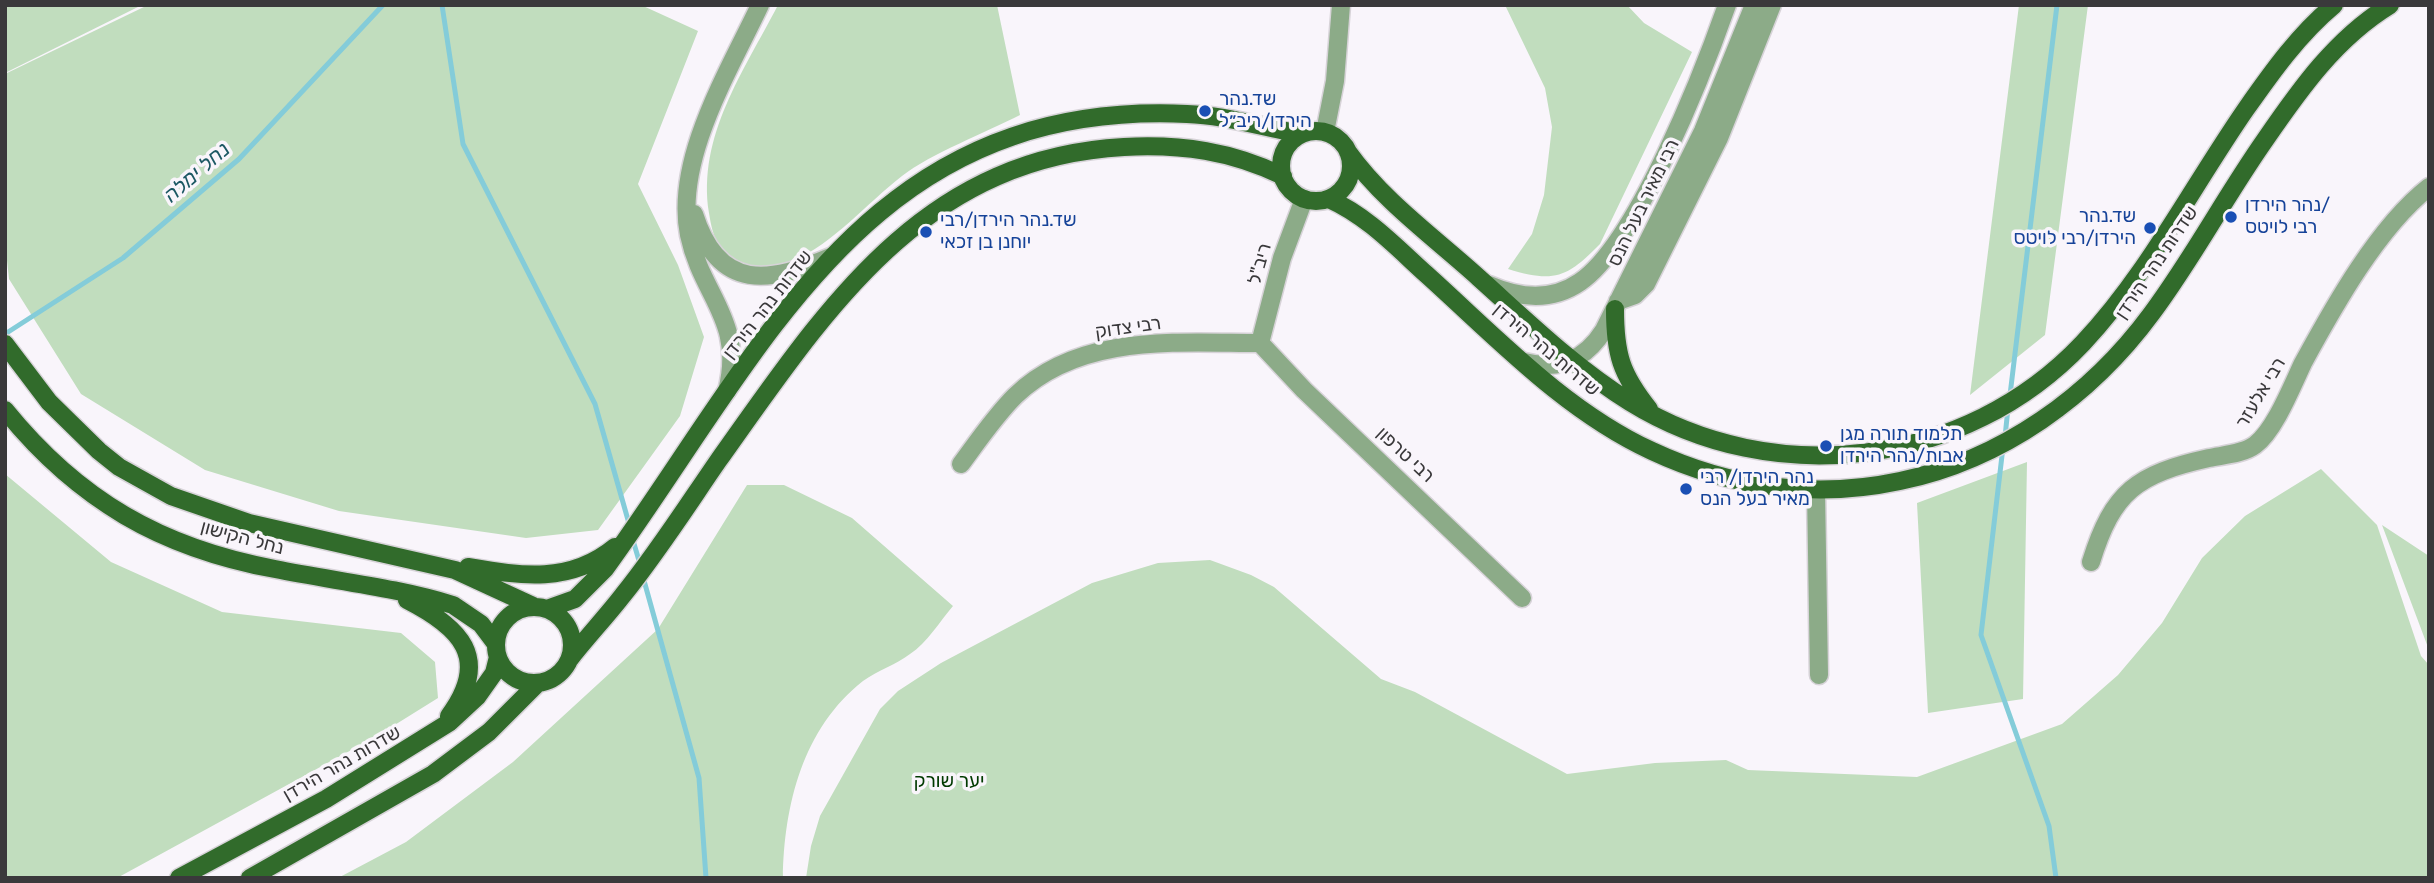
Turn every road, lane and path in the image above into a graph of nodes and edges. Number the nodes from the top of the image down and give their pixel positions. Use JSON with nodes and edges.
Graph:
{"nodes":[{"id":1,"x":760,"y":5,"type":"edge"},
{"id":2,"x":1341,"y":5,"type":"edge"},
{"id":3,"x":1727,"y":5,"type":"edge"},
{"id":4,"x":1754,"y":5,"type":"edge"},
{"id":5,"x":1772,"y":5,"type":"edge"},
{"id":6,"x":2334,"y":5,"type":"edge"},
{"id":7,"x":2390,"y":5,"type":"edge"},
{"id":8,"x":1325,"y":132,"type":"junction"},
{"id":9,"x":1301,"y":134,"type":"junction"},
{"id":10,"x":1348,"y":152,"type":"junction"},
{"id":11,"x":692,"y":169,"type":"junction"},
{"id":12,"x":1283,"y":176,"type":"junction"},
{"id":13,"x":2429,"y":187,"type":"edge"},
{"id":14,"x":1329,"y":198,"type":"junction"},
{"id":15,"x":1304,"y":199,"type":"junction"},
{"id":16,"x":833,"y":256,"type":"junction"},
{"id":17,"x":1485,"y":283,"type":"junction"},
{"id":18,"x":1617,"y":305,"type":"junction"},
{"id":19,"x":1260,"y":343,"type":"junction"},
{"id":20,"x":5,"y":344,"type":"edge"},
{"id":21,"x":1573,"y":361,"type":"junction"},
{"id":22,"x":1524,"y":362,"type":"junction"},
{"id":23,"x":726,"y":396,"type":"junction"},
{"id":24,"x":5,"y":410,"type":"edge"},
{"id":25,"x":1653,"y":415,"type":"junction"},
{"id":26,"x":961,"y":464,"type":"dead end"},
{"id":27,"x":1816,"y":491,"type":"junction"},
{"id":28,"x":631,"y":534,"type":"junction"},
{"id":29,"x":390,"y":555,"type":"junction"},
{"id":30,"x":2091,"y":562,"type":"dead end"},
{"id":31,"x":389,"y":590,"type":"junction"},
{"id":32,"x":1522,"y":597,"type":"dead end"},
{"id":33,"x":540,"y":608,"type":"junction"},
{"id":34,"x":497,"y":651,"type":"junction"},
{"id":35,"x":569,"y":660,"type":"junction"},
{"id":36,"x":1819,"y":675,"type":"dead end"},
{"id":37,"x":538,"y":682,"type":"junction"},
{"id":38,"x":440,"y":728,"type":"junction"},
{"id":39,"x":179,"y":878,"type":"edge"},
{"id":40,"x":250,"y":878,"type":"edge"}],
"edges":[{"from":1,"to":11,"type":"street"},
{"from":2,"to":8,"type":"street"},
{"from":3,"to":17,"type":"street","name":"רבי מאיר בעל הנס"},
{"from":4,"to":18,"type":"street","name":"רבי מאיר בעל הנס"},
{"from":5,"to":18,"type":"street"},
{"from":6,"to":25,"type":"main road","name":"שדרות נהר הירדן"},
{"from":7,"to":27,"type":"main road","name":"שדרות נהר הירדן"},
{"from":8,"to":9,"type":"main road"},
{"from":8,"to":10,"type":"main road"},
{"from":9,"to":12,"type":"main road"},
{"from":9,"to":16,"type":"main road","name":"שדרות נהר הירדן"},
{"from":10,"to":14,"type":"main road"},
{"from":10,"to":17,"type":"main road","name":"שדרות נהר הירדן"},
{"from":11,"to":16,"type":"street"},
{"from":11,"to":23,"type":"street"},
{"from":12,"to":15,"type":"main road"},
{"from":12,"to":35,"type":"main road"},
{"from":13,"to":30,"type":"street","name":"רבי אלעזר"},
{"from":14,"to":15,"type":"main road"},
{"from":14,"to":22,"type":"main road","name":"שדרות נהר הירדן"},
{"from":15,"to":19,"type":"street","name":"ריב\"ל"},
{"from":16,"to":23,"type":"main road","name":"שדרות נהר הירדן"},
{"from":17,"to":21,"type":"main road","name":"שדרות נהר הירדן"},
{"from":18,"to":21,"type":"street","name":"רבי מאיר בעל הנס"},
{"from":18,"to":25,"type":"main road"},
{"from":19,"to":26,"type":"street","name":"רבי צדוק"},
{"from":19,"to":32,"type":"street","name":"רבי טרפון"},
{"from":20,"to":29,"type":"main road","name":"נחל הקישון"},
{"from":21,"to":22,"type":"street"},
{"from":21,"to":25,"type":"main road","name":"שדרות נהר הירדן"},
{"from":22,"to":27,"type":"main road","name":"שדרות נהר הירדן"},
{"from":23,"to":28,"type":"main road","name":"שדרות נהר הירדן"},
{"from":24,"to":31,"type":"main road","name":"נחל הקישון"},
{"from":27,"to":36,"type":"street"},
{"from":28,"to":29,"type":"main road"},
{"from":28,"to":33,"type":"main road","name":"שדרות נהר הירדן"},
{"from":29,"to":33,"type":"main road"},
{"from":31,"to":34,"type":"main road","name":"נחל הקישון"},
{"from":31,"to":38,"type":"main road"},
{"from":33,"to":34,"type":"main road"},
{"from":33,"to":35,"type":"main road"},
{"from":34,"to":37,"type":"main road"},
{"from":34,"to":38,"type":"main road","name":"שדרות נהר הירדן"},
{"from":35,"to":37,"type":"main road"},
{"from":37,"to":40,"type":"main road"},
{"from":38,"to":39,"type":"main road","name":"שדרות נהר הירדן"}]}
